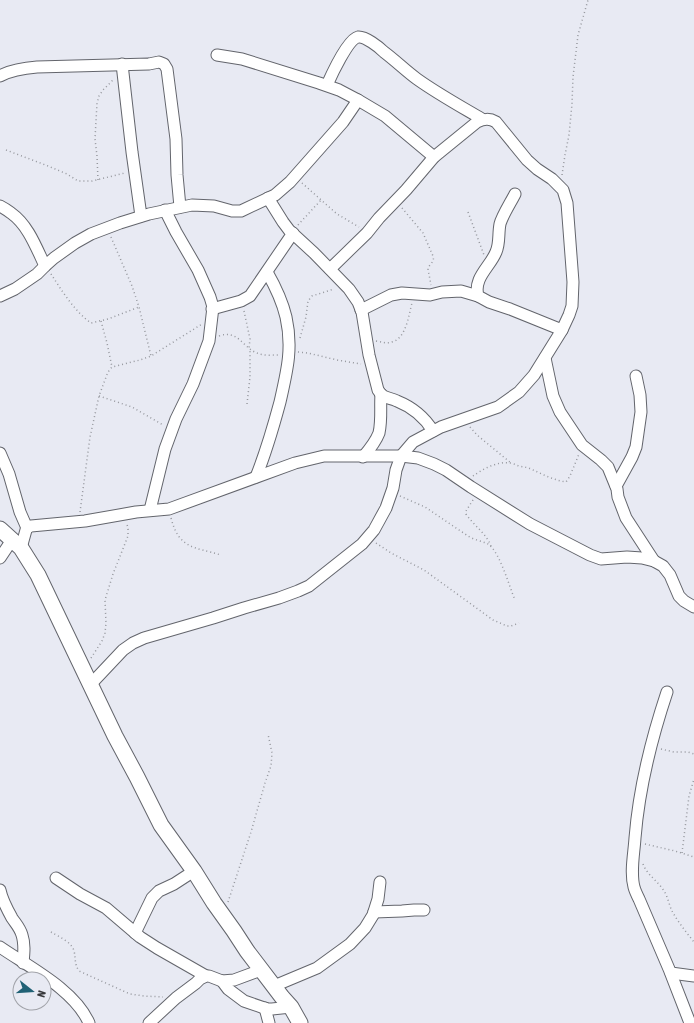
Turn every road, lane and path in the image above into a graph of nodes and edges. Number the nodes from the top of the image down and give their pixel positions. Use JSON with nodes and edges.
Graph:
{"nodes":[{"id":1,"x":588,"y":0,"type":"edge"},
{"id":2,"x":217,"y":55,"type":"dead end"},
{"id":3,"x":122,"y":67,"type":"junction"},
{"id":4,"x":0,"y":76,"type":"edge"},
{"id":5,"x":327,"y":85,"type":"junction"},
{"id":6,"x":358,"y":100,"type":"junction"},
{"id":7,"x":482,"y":120,"type":"junction"},
{"id":8,"x":6,"y":150,"type":"dead end"},
{"id":9,"x":434,"y":157,"type":"junction"},
{"id":10,"x":135,"y":171,"type":"junction"},
{"id":11,"x":295,"y":176,"type":"junction"},
{"id":12,"x":98,"y":180,"type":"junction"},
{"id":13,"x":560,"y":187,"type":"junction"},
{"id":14,"x":515,"y":194,"type":"dead end"},
{"id":15,"x":268,"y":198,"type":"junction"},
{"id":16,"x":321,"y":200,"type":"junction"},
{"id":17,"x":396,"y":201,"type":"junction"},
{"id":18,"x":0,"y":206,"type":"edge"},
{"id":19,"x":180,"y":206,"type":"junction"},
{"id":20,"x":165,"y":210,"type":"junction"},
{"id":21,"x":468,"y":212,"type":"dead end"},
{"id":22,"x":141,"y":216,"type":"junction"},
{"id":23,"x":107,"y":228,"type":"junction"},
{"id":24,"x":293,"y":233,"type":"junction"},
{"id":25,"x":367,"y":233,"type":"junction"},
{"id":26,"x":45,"y":266,"type":"junction"},
{"id":27,"x":487,"y":266,"type":"junction"},
{"id":28,"x":330,"y":269,"type":"junction"},
{"id":29,"x":267,"y":272,"type":"junction"},
{"id":30,"x":345,"y":285,"type":"junction"},
{"id":31,"x":415,"y":294,"type":"junction"},
{"id":32,"x":433,"y":294,"type":"junction"},
{"id":33,"x":0,"y":296,"type":"edge"},
{"id":34,"x":478,"y":296,"type":"junction"},
{"id":35,"x":241,"y":301,"type":"junction"},
{"id":36,"x":139,"y":307,"type":"junction"},
{"id":37,"x":361,"y":310,"type":"junction"},
{"id":38,"x":212,"y":313,"type":"junction"},
{"id":39,"x":101,"y":321,"type":"junction"},
{"id":40,"x":562,"y":330,"type":"junction"},
{"id":41,"x":210,"y":338,"type":"junction"},
{"id":42,"x":366,"y":340,"type":"junction"},
{"id":43,"x":299,"y":341,"type":"dead end"},
{"id":44,"x":299,"y":346,"type":"dead end"},
{"id":45,"x":250,"y":349,"type":"junction"},
{"id":46,"x":294,"y":353,"type":"junction"},
{"id":47,"x":151,"y":356,"type":"junction"},
{"id":48,"x":545,"y":358,"type":"junction"},
{"id":49,"x":372,"y":365,"type":"junction"},
{"id":50,"x":112,"y":367,"type":"junction"},
{"id":51,"x":636,"y":376,"type":"dead end"},
{"id":52,"x":380,"y":394,"type":"junction"},
{"id":53,"x":99,"y":396,"type":"junction"},
{"id":54,"x":247,"y":404,"type":"dead end"},
{"id":55,"x":464,"y":420,"type":"junction"},
{"id":56,"x":172,"y":430,"type":"junction"},
{"id":57,"x":433,"y":432,"type":"junction"},
{"id":58,"x":582,"y":445,"type":"junction"},
{"id":59,"x":0,"y":453,"type":"edge"},
{"id":60,"x":401,"y":456,"type":"junction"},
{"id":61,"x":363,"y":457,"type":"junction"},
{"id":62,"x":511,"y":463,"type":"junction"},
{"id":63,"x":256,"y":477,"type":"junction"},
{"id":64,"x":463,"y":482,"type":"junction"},
{"id":65,"x":616,"y":486,"type":"junction"},
{"id":66,"x":478,"y":491,"type":"junction"},
{"id":67,"x":391,"y":492,"type":"junction"},
{"id":68,"x":169,"y":509,"type":"junction"},
{"id":69,"x":150,"y":510,"type":"junction"},
{"id":70,"x":124,"y":514,"type":"junction"},
{"id":71,"x":79,"y":522,"type":"junction"},
{"id":72,"x":27,"y":528,"type":"junction"},
{"id":73,"x":0,"y":529,"type":"edge"},
{"id":74,"x":369,"y":536,"type":"junction"},
{"id":75,"x":16,"y":544,"type":"junction"},
{"id":76,"x":492,"y":548,"type":"junction"},
{"id":77,"x":221,"y":555,"type":"dead end"},
{"id":78,"x":0,"y":558,"type":"edge"},
{"id":79,"x":654,"y":561,"type":"junction"},
{"id":80,"x":515,"y":600,"type":"dead end"},
{"id":81,"x":694,"y":607,"type":"edge"},
{"id":82,"x":519,"y":623,"type":"dead end"},
{"id":83,"x":82,"y":669,"type":"junction"},
{"id":84,"x":90,"y":685,"type":"junction"},
{"id":85,"x":667,"y":692,"type":"dead end"},
{"id":86,"x":268,"y":734,"type":"dead end"},
{"id":87,"x":651,"y":746,"type":"junction"},
{"id":88,"x":694,"y":754,"type":"edge"},
{"id":89,"x":694,"y":779,"type":"edge"},
{"id":90,"x":635,"y":838,"type":"junction"},
{"id":91,"x":682,"y":853,"type":"junction"},
{"id":92,"x":694,"y":857,"type":"edge"},
{"id":93,"x":641,"y":862,"type":"dead end"},
{"id":94,"x":194,"y":871,"type":"junction"},
{"id":95,"x":56,"y":878,"type":"dead end"},
{"id":96,"x":380,"y":882,"type":"dead end"},
{"id":97,"x":0,"y":890,"type":"edge"},
{"id":98,"x":424,"y":910,"type":"dead end"},
{"id":99,"x":374,"y":912,"type":"junction"},
{"id":100,"x":223,"y":915,"type":"junction"},
{"id":101,"x":51,"y":932,"type":"dead end"},
{"id":102,"x":136,"y":933,"type":"junction"},
{"id":103,"x":694,"y":942,"type":"edge"},
{"id":104,"x":0,"y":947,"type":"edge"},
{"id":105,"x":24,"y":963,"type":"junction"},
{"id":106,"x":261,"y":970,"type":"junction"},
{"id":107,"x":671,"y":973,"type":"junction"},
{"id":108,"x":206,"y":976,"type":"junction"},
{"id":109,"x":694,"y":976,"type":"edge"},
{"id":110,"x":222,"y":981,"type":"junction"},
{"id":111,"x":274,"y":986,"type":"junction"},
{"id":112,"x":178,"y":996,"type":"junction"},
{"id":113,"x":291,"y":1007,"type":"junction"},
{"id":114,"x":265,"y":1008,"type":"junction"},
{"id":115,"x":89,"y":1023,"type":"edge"},
{"id":116,"x":149,"y":1023,"type":"edge"},
{"id":117,"x":269,"y":1023,"type":"edge"},
{"id":118,"x":300,"y":1023,"type":"edge"},
{"id":119,"x":690,"y":1023,"type":"edge"}],
"edges":[{"from":1,"to":13,"type":"path"},
{"from":2,"to":5,"type":"street"},
{"from":3,"to":4,"type":"street"},
{"from":3,"to":10,"type":"street"},
{"from":3,"to":12,"type":"path"},
{"from":3,"to":19,"type":"street"},
{"from":5,"to":6,"type":"street"},
{"from":5,"to":7,"type":"street"},
{"from":6,"to":9,"type":"street"},
{"from":6,"to":11,"type":"street"},
{"from":7,"to":9,"type":"street"},
{"from":7,"to":13,"type":"street"},
{"from":8,"to":12,"type":"path"},
{"from":9,"to":17,"type":"street"},
{"from":10,"to":12,"type":"path"},
{"from":10,"to":22,"type":"street"},
{"from":11,"to":15,"type":"street"},
{"from":11,"to":16,"type":"path"},
{"from":13,"to":40,"type":"street"},
{"from":14,"to":27,"type":"street"},
{"from":15,"to":19,"type":"street"},
{"from":15,"to":24,"type":"street"},
{"from":16,"to":24,"type":"path"},
{"from":16,"to":25,"type":"path"},
{"from":17,"to":25,"type":"street"},
{"from":17,"to":32,"type":"path"},
{"from":18,"to":26,"type":"street"},
{"from":19,"to":20,"type":"street"},
{"from":20,"to":22,"type":"street"},
{"from":20,"to":38,"type":"street"},
{"from":21,"to":27,"type":"path"},
{"from":22,"to":23,"type":"street"},
{"from":23,"to":26,"type":"street"},
{"from":23,"to":36,"type":"path"},
{"from":24,"to":28,"type":"street"},
{"from":24,"to":29,"type":"street"},
{"from":25,"to":28,"type":"street"},
{"from":26,"to":33,"type":"street"},
{"from":26,"to":39,"type":"path"},
{"from":27,"to":34,"type":"street"},
{"from":28,"to":30,"type":"street"},
{"from":29,"to":35,"type":"street"},
{"from":29,"to":46,"type":"street"},
{"from":30,"to":37,"type":"street"},
{"from":30,"to":43,"type":"path"},
{"from":31,"to":32,"type":"street"},
{"from":31,"to":37,"type":"street"},
{"from":31,"to":42,"type":"path"},
{"from":32,"to":34,"type":"street"},
{"from":34,"to":40,"type":"street"},
{"from":35,"to":38,"type":"street"},
{"from":35,"to":45,"type":"path"},
{"from":36,"to":39,"type":"path"},
{"from":36,"to":47,"type":"path"},
{"from":37,"to":42,"type":"street"},
{"from":38,"to":41,"type":"street"},
{"from":38,"to":47,"type":"path"},
{"from":39,"to":50,"type":"path"},
{"from":40,"to":48,"type":"street"},
{"from":41,"to":45,"type":"path"},
{"from":41,"to":56,"type":"street"},
{"from":42,"to":49,"type":"street"},
{"from":44,"to":46,"type":"path"},
{"from":45,"to":46,"type":"path"},
{"from":45,"to":54,"type":"path"},
{"from":46,"to":49,"type":"path"},
{"from":46,"to":63,"type":"street"},
{"from":47,"to":50,"type":"path"},
{"from":48,"to":55,"type":"street"},
{"from":48,"to":58,"type":"street"},
{"from":49,"to":52,"type":"street"},
{"from":50,"to":53,"type":"path"},
{"from":51,"to":65,"type":"street"},
{"from":52,"to":57,"type":"street"},
{"from":52,"to":61,"type":"street"},
{"from":53,"to":56,"type":"path"},
{"from":53,"to":71,"type":"path"},
{"from":55,"to":57,"type":"street"},
{"from":55,"to":62,"type":"path"},
{"from":56,"to":69,"type":"street"},
{"from":57,"to":60,"type":"street"},
{"from":58,"to":62,"type":"path"},
{"from":58,"to":65,"type":"street"},
{"from":59,"to":72,"type":"street"},
{"from":60,"to":61,"type":"street"},
{"from":60,"to":64,"type":"street"},
{"from":60,"to":67,"type":"street"},
{"from":61,"to":63,"type":"street"},
{"from":62,"to":64,"type":"path"},
{"from":63,"to":68,"type":"street"},
{"from":64,"to":66,"type":"street"},
{"from":65,"to":79,"type":"street"},
{"from":66,"to":76,"type":"path"},
{"from":66,"to":79,"type":"street"},
{"from":67,"to":74,"type":"street"},
{"from":67,"to":76,"type":"path"},
{"from":68,"to":69,"type":"street"},
{"from":68,"to":77,"type":"path"},
{"from":69,"to":70,"type":"street"},
{"from":70,"to":71,"type":"street"},
{"from":70,"to":83,"type":"path"},
{"from":71,"to":72,"type":"street"},
{"from":72,"to":75,"type":"street"},
{"from":73,"to":75,"type":"street"},
{"from":74,"to":82,"type":"path"},
{"from":74,"to":84,"type":"street"},
{"from":75,"to":78,"type":"street"},
{"from":75,"to":83,"type":"street"},
{"from":76,"to":80,"type":"path"},
{"from":79,"to":81,"type":"street"},
{"from":83,"to":84,"type":"street"},
{"from":84,"to":94,"type":"street"},
{"from":85,"to":87,"type":"street"},
{"from":86,"to":100,"type":"path"},
{"from":87,"to":88,"type":"path"},
{"from":87,"to":90,"type":"street"},
{"from":89,"to":91,"type":"path"},
{"from":90,"to":91,"type":"path"},
{"from":90,"to":107,"type":"street"},
{"from":91,"to":92,"type":"path"},
{"from":93,"to":103,"type":"path"},
{"from":94,"to":100,"type":"street"},
{"from":94,"to":102,"type":"street"},
{"from":95,"to":102,"type":"street"},
{"from":96,"to":99,"type":"street"},
{"from":97,"to":105,"type":"street"},
{"from":98,"to":99,"type":"street"},
{"from":99,"to":111,"type":"street"},
{"from":100,"to":106,"type":"street"},
{"from":101,"to":112,"type":"path"},
{"from":102,"to":108,"type":"street"},
{"from":104,"to":105,"type":"street"},
{"from":105,"to":115,"type":"street"},
{"from":106,"to":110,"type":"street"},
{"from":106,"to":111,"type":"street"},
{"from":107,"to":109,"type":"street"},
{"from":107,"to":119,"type":"street"},
{"from":108,"to":110,"type":"street"},
{"from":108,"to":112,"type":"street"},
{"from":110,"to":114,"type":"street"},
{"from":111,"to":113,"type":"street"},
{"from":112,"to":116,"type":"street"},
{"from":113,"to":114,"type":"street"},
{"from":113,"to":118,"type":"street"},
{"from":114,"to":117,"type":"street"}]}
